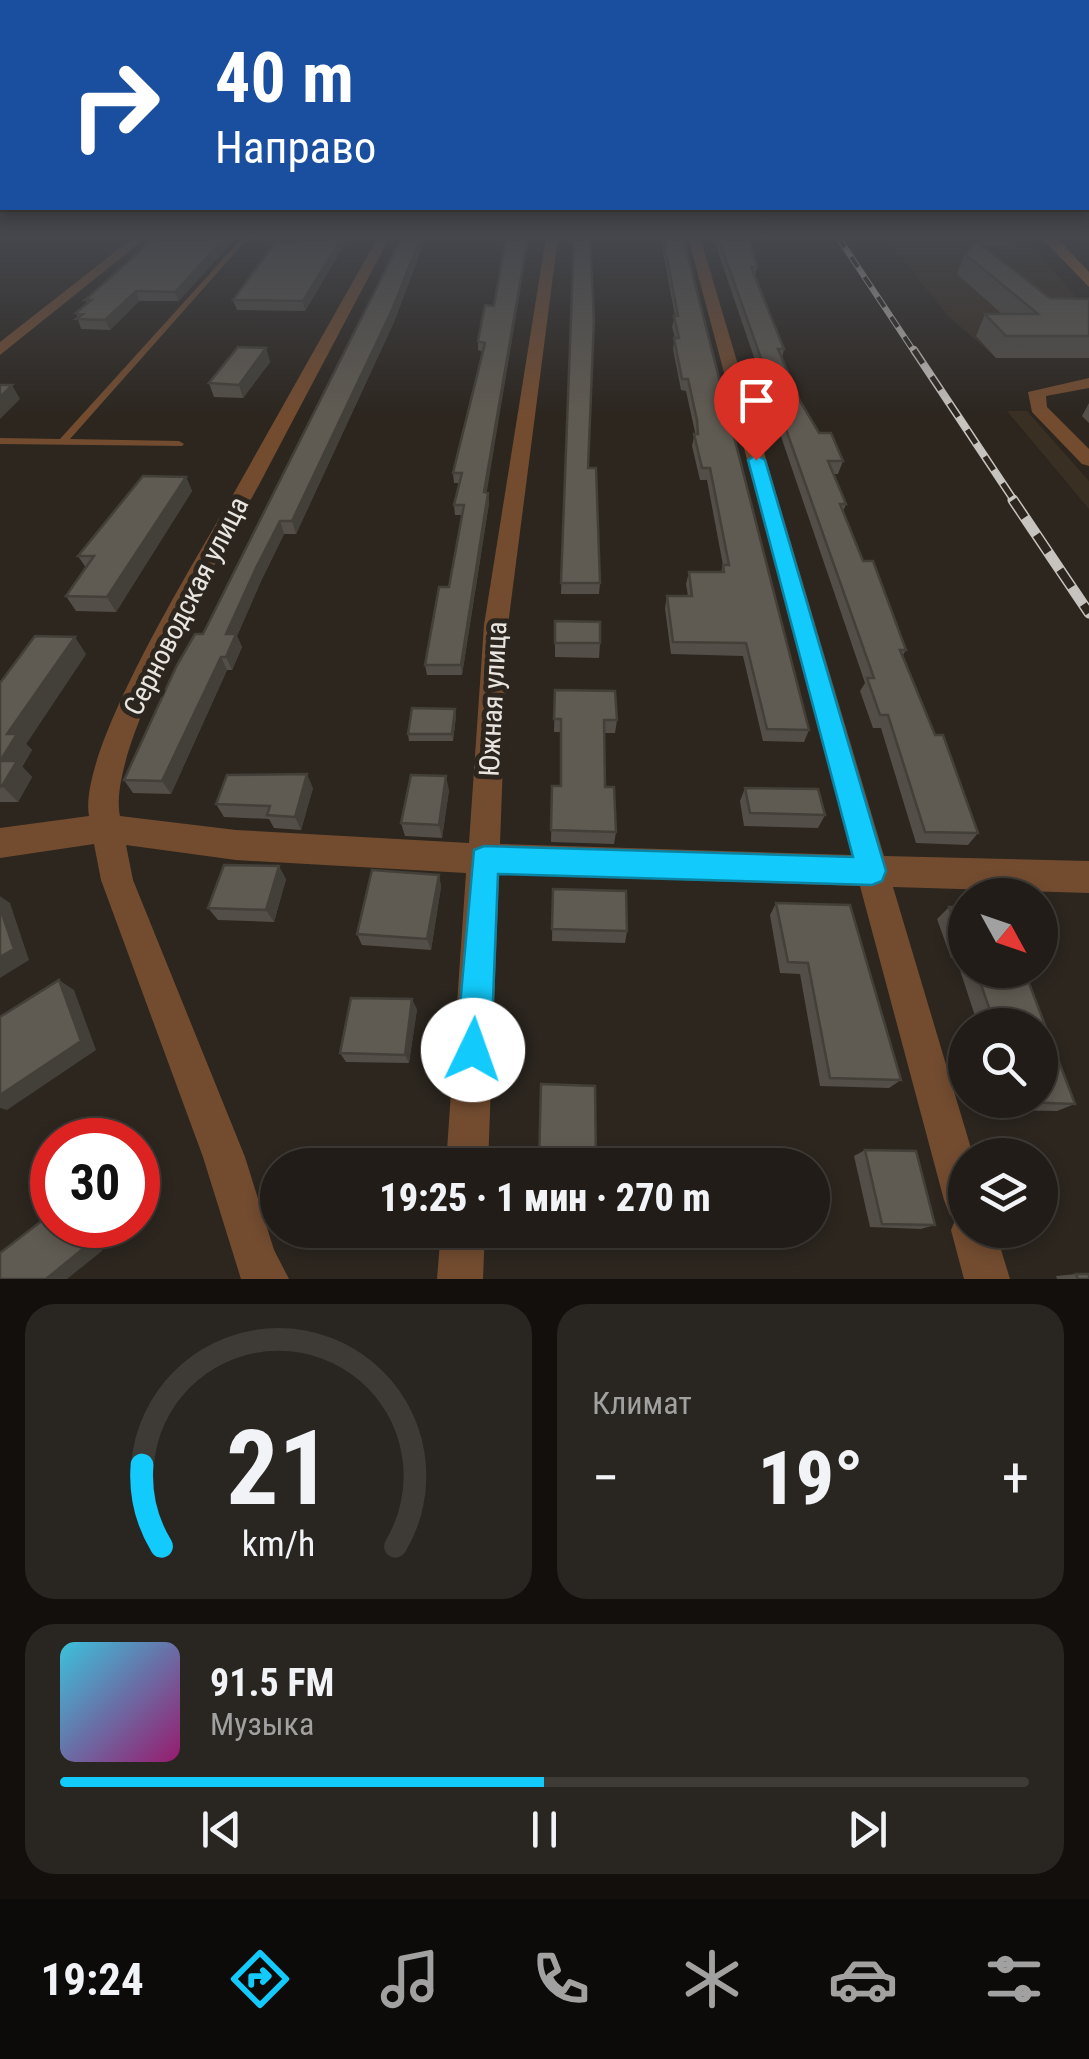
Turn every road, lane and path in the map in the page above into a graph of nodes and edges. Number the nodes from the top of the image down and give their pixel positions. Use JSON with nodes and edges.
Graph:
{"nodes":[{"id":1,"x":66,"y":297,"type":"edge"},
{"id":2,"x":192,"y":297,"type":"edge"},
{"id":3,"x":351,"y":297,"type":"edge"},
{"id":4,"x":543,"y":297,"type":"edge"},
{"id":5,"x":711,"y":297,"type":"edge"},
{"id":6,"x":0,"y":350,"type":"edge"},
{"id":7,"x":1089,"y":383,"type":"edge"},
{"id":8,"x":0,"y":441,"type":"edge"},
{"id":9,"x":63,"y":442,"type":"junction"},
{"id":10,"x":180,"y":444,"type":"dead end"},
{"id":11,"x":1089,"y":460,"type":"edge"},
{"id":12,"x":107,"y":828,"type":"junction"},
{"id":13,"x":0,"y":843,"type":"edge"},
{"id":14,"x":484,"y":860,"type":"junction"},
{"id":15,"x":872,"y":871,"type":"junction"},
{"id":16,"x":1089,"y":877,"type":"edge"},
{"id":17,"x":948,"y":1140,"type":"edge"},
{"id":18,"x":468,"y":1148,"type":"edge"},
{"id":19,"x":462,"y":1248,"type":"edge"},
{"id":20,"x":979,"y":1248,"type":"edge"},
{"id":21,"x":266,"y":1279,"type":"edge"},
{"id":22,"x":460,"y":1279,"type":"edge"},
{"id":23,"x":988,"y":1279,"type":"edge"}],
"edges":[{"from":1,"to":6,"type":"street"},
{"from":2,"to":9,"type":"lane"},
{"from":3,"to":12,"type":"street","name":"Серноводская улица"},
{"from":4,"to":14,"type":"street","name":"Южная улица"},
{"from":5,"to":15,"type":"street"},
{"from":7,"to":11,"type":"street"},
{"from":8,"to":9,"type":"lane"},
{"from":9,"to":10,"type":"lane"},
{"from":12,"to":13,"type":"street"},
{"from":12,"to":14,"type":"street"},
{"from":12,"to":21,"type":"street","name":"Серноводская улица"},
{"from":14,"to":15,"type":"street"},
{"from":14,"to":18,"type":"street","name":"Южная улица"},
{"from":15,"to":16,"type":"street"},
{"from":15,"to":17,"type":"street"},
{"from":19,"to":22,"type":"street"},
{"from":20,"to":23,"type":"street"}]}
